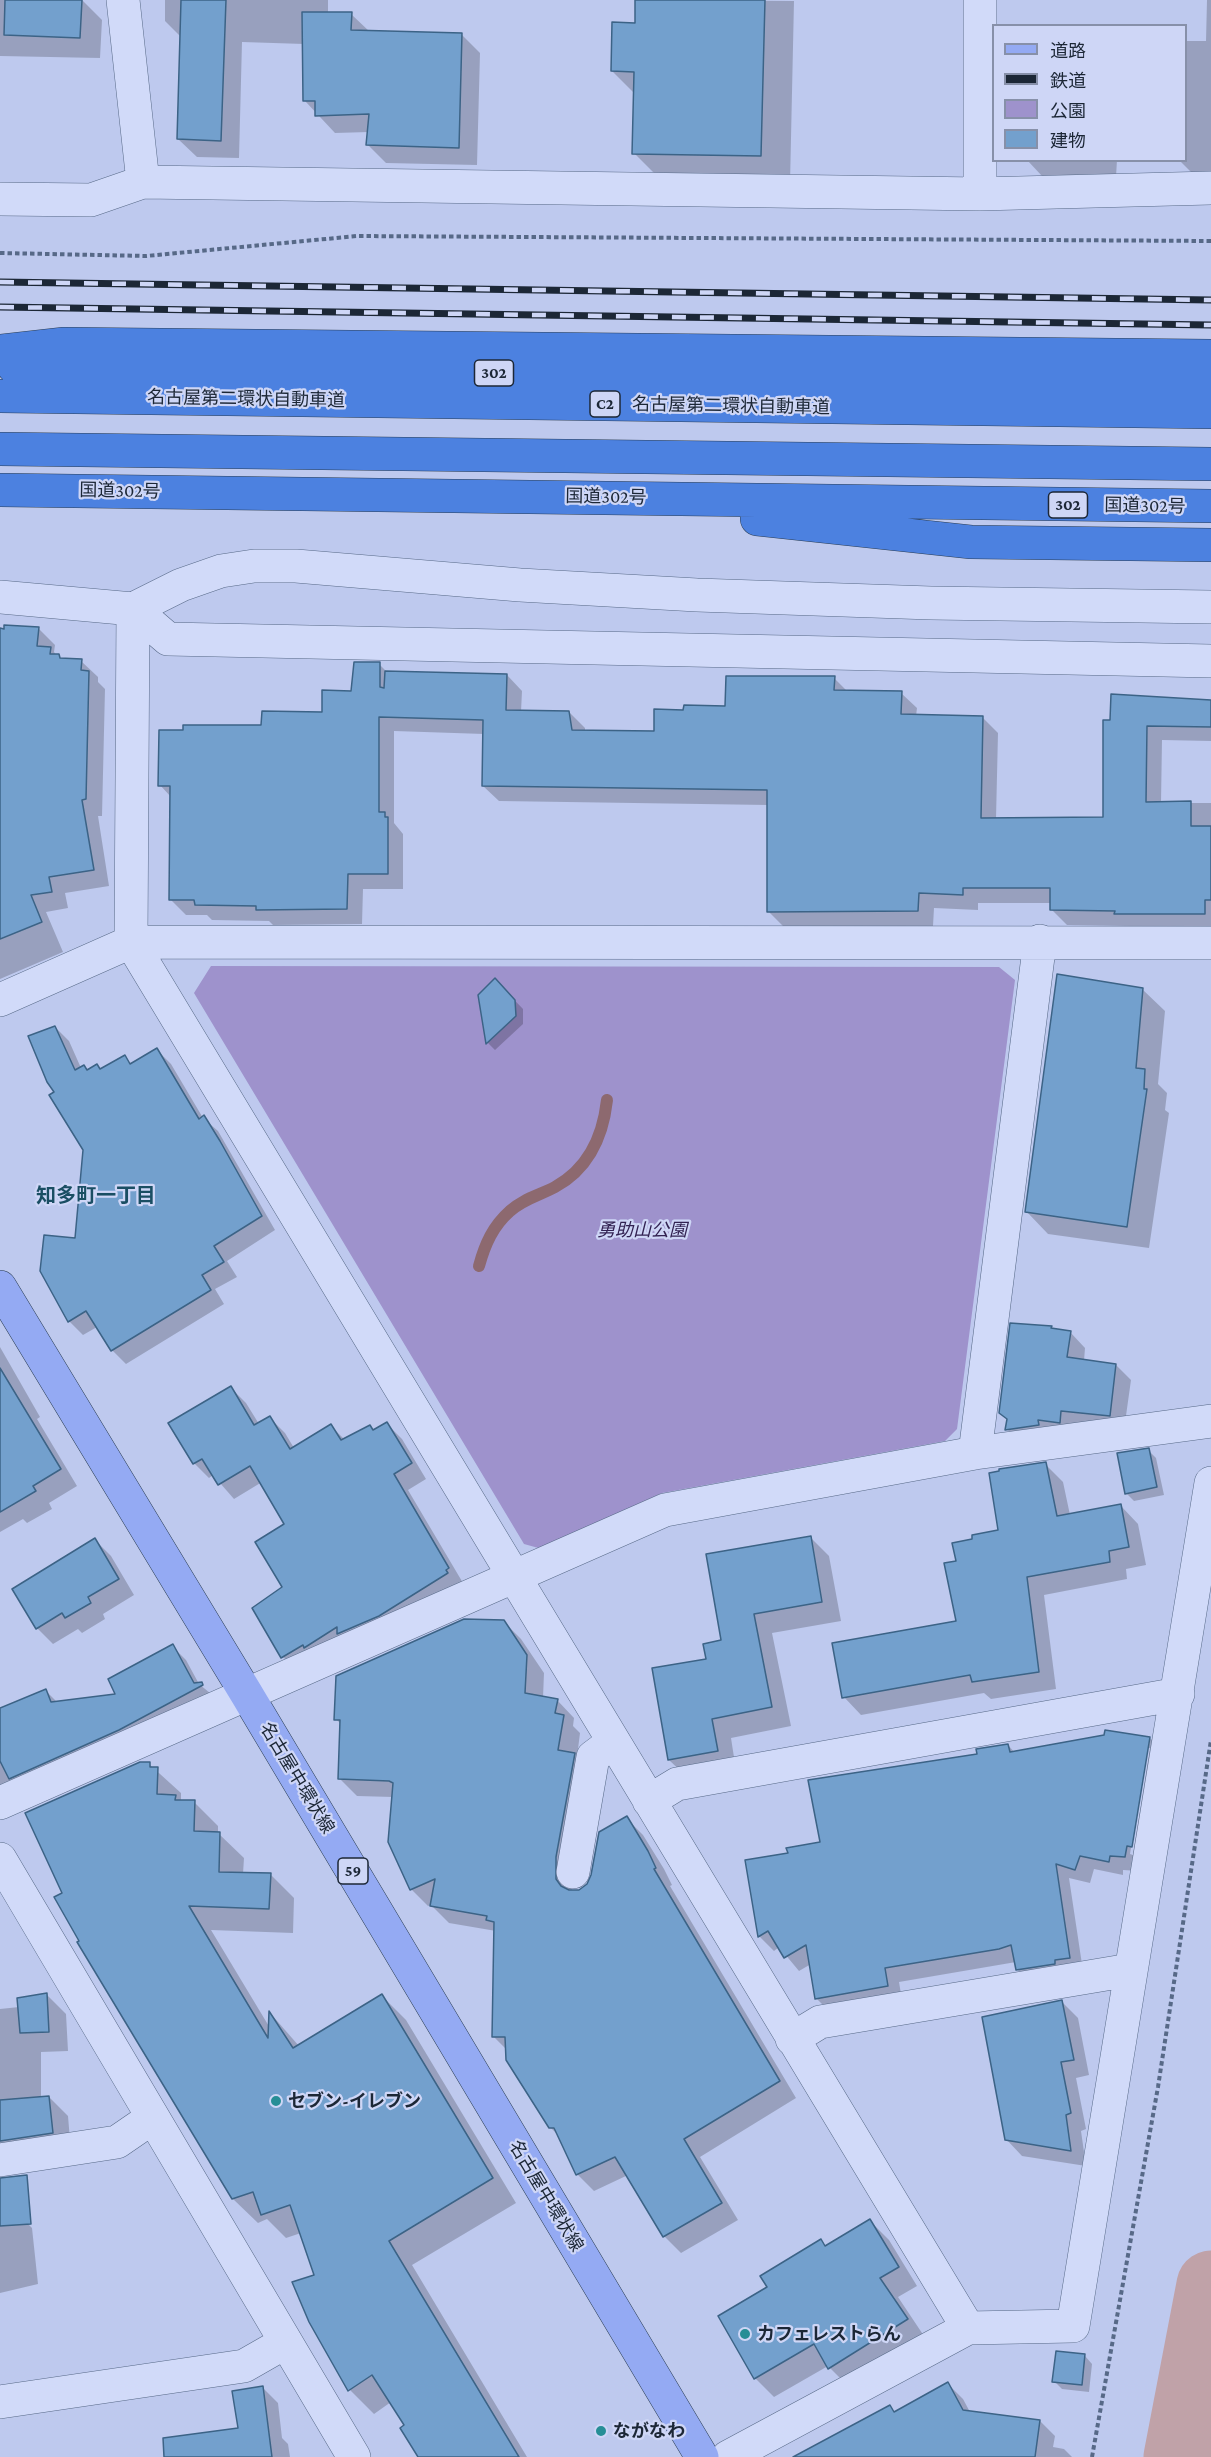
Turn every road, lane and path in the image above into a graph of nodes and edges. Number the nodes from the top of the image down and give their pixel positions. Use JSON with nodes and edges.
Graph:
{"nodes":[{"id":1,"x":123,"y":0,"type":"edge"},
{"id":2,"x":980,"y":0,"type":"edge"},
{"id":3,"x":143,"y":182,"type":"junction"},
{"id":4,"x":1211,"y":188,"type":"edge"},
{"id":5,"x":980,"y":194,"type":"junction"},
{"id":6,"x":0,"y":199,"type":"edge"},
{"id":7,"x":1211,"y":241,"type":"edge"},
{"id":8,"x":0,"y":253,"type":"edge"},
{"id":9,"x":0,"y":351,"type":"edge"},
{"id":10,"x":1211,"y":356,"type":"edge"},
{"id":11,"x":0,"y":367,"type":"edge"},
{"id":12,"x":988,"y":367,"type":"junction"},
{"id":13,"x":1211,"y":384,"type":"edge"},
{"id":14,"x":0,"y":396,"type":"edge"},
{"id":15,"x":1211,"y":412,"type":"edge"},
{"id":16,"x":0,"y":449,"type":"edge"},
{"id":17,"x":1211,"y":464,"type":"edge"},
{"id":18,"x":0,"y":490,"type":"edge"},
{"id":19,"x":540,"y":495,"type":"junction"},
{"id":20,"x":1211,"y":506,"type":"edge"},
{"id":21,"x":1211,"y":545,"type":"edge"},
{"id":22,"x":2,"y":597,"type":"edge"},
{"id":23,"x":1211,"y":607,"type":"edge"},
{"id":24,"x":133,"y":609,"type":"junction"},
{"id":25,"x":1211,"y":661,"type":"edge"},
{"id":26,"x":1040,"y":941,"type":"junction"},
{"id":27,"x":131,"y":942,"type":"junction"},
{"id":28,"x":1211,"y":943,"type":"edge"},
{"id":29,"x":0,"y":1000,"type":"edge"},
{"id":30,"x":0,"y":1287,"type":"edge"},
{"id":31,"x":1211,"y":1421,"type":"edge"},
{"id":32,"x":975,"y":1453,"type":"junction"},
{"id":33,"x":1211,"y":1483,"type":"edge"},
{"id":34,"x":513,"y":1576,"type":"junction"},
{"id":35,"x":246,"y":1693,"type":"junction"},
{"id":36,"x":1178,"y":1695,"type":"junction"},
{"id":37,"x":1211,"y":1740,"type":"edge"},
{"id":38,"x":613,"y":1742,"type":"junction"},
{"id":39,"x":649,"y":1801,"type":"junction"},
{"id":40,"x":0,"y":1803,"type":"edge"},
{"id":41,"x":0,"y":1859,"type":"edge"},
{"id":42,"x":573,"y":1872,"type":"dead end"},
{"id":43,"x":1130,"y":1970,"type":"junction"},
{"id":44,"x":792,"y":2039,"type":"junction"},
{"id":45,"x":152,"y":2118,"type":"junction"},
{"id":46,"x":0,"y":2160,"type":"edge"},
{"id":47,"x":968,"y":2328,"type":"junction"},
{"id":48,"x":286,"y":2342,"type":"junction"},
{"id":49,"x":0,"y":2402,"type":"edge"},
{"id":50,"x":354,"y":2457,"type":"edge"},
{"id":51,"x":702,"y":2457,"type":"edge"},
{"id":52,"x":728,"y":2457,"type":"edge"},
{"id":53,"x":1092,"y":2457,"type":"edge"}],
"edges":[{"from":1,"to":3,"type":"street"},
{"from":2,"to":5,"type":"street"},
{"from":3,"to":5,"type":"street"},
{"from":3,"to":6,"type":"street"},
{"from":4,"to":5,"type":"street"},
{"from":7,"to":8,"type":"path"},
{"from":9,"to":12,"type":"highway"},
{"from":10,"to":12,"type":"highway"},
{"from":11,"to":12,"type":"highway","number":"302"},
{"from":12,"to":13,"type":"highway","number":"302"},
{"from":14,"to":15,"type":"highway","name":"名古屋第二環状自動車道","number":"C2"},
{"from":16,"to":17,"type":"highway"},
{"from":18,"to":19,"type":"highway","name":"国道302号","number":"302"},
{"from":19,"to":20,"type":"highway","name":"国道302号","number":"302"},
{"from":19,"to":21,"type":"highway"},
{"from":22,"to":24,"type":"street"},
{"from":23,"to":24,"type":"street"},
{"from":24,"to":25,"type":"street"},
{"from":24,"to":27,"type":"street"},
{"from":26,"to":27,"type":"street"},
{"from":26,"to":28,"type":"street"},
{"from":26,"to":32,"type":"street"},
{"from":27,"to":29,"type":"street"},
{"from":27,"to":34,"type":"street"},
{"from":30,"to":35,"type":"main road","name":"名古屋中環状線","number":"59"},
{"from":31,"to":32,"type":"street"},
{"from":32,"to":34,"type":"street"},
{"from":33,"to":36,"type":"street"},
{"from":34,"to":35,"type":"street"},
{"from":34,"to":38,"type":"street"},
{"from":35,"to":40,"type":"street"},
{"from":35,"to":51,"type":"main road","name":"名古屋中環状線","number":"59"},
{"from":36,"to":39,"type":"street"},
{"from":36,"to":43,"type":"street"},
{"from":37,"to":53,"type":"path"},
{"from":38,"to":39,"type":"street"},
{"from":38,"to":42,"type":"street"},
{"from":39,"to":44,"type":"street"},
{"from":41,"to":45,"type":"street"},
{"from":43,"to":44,"type":"street"},
{"from":43,"to":47,"type":"street"},
{"from":44,"to":47,"type":"street"},
{"from":45,"to":46,"type":"street"},
{"from":45,"to":48,"type":"street"},
{"from":47,"to":52,"type":"street"},
{"from":48,"to":49,"type":"street"},
{"from":48,"to":50,"type":"street"}]}
